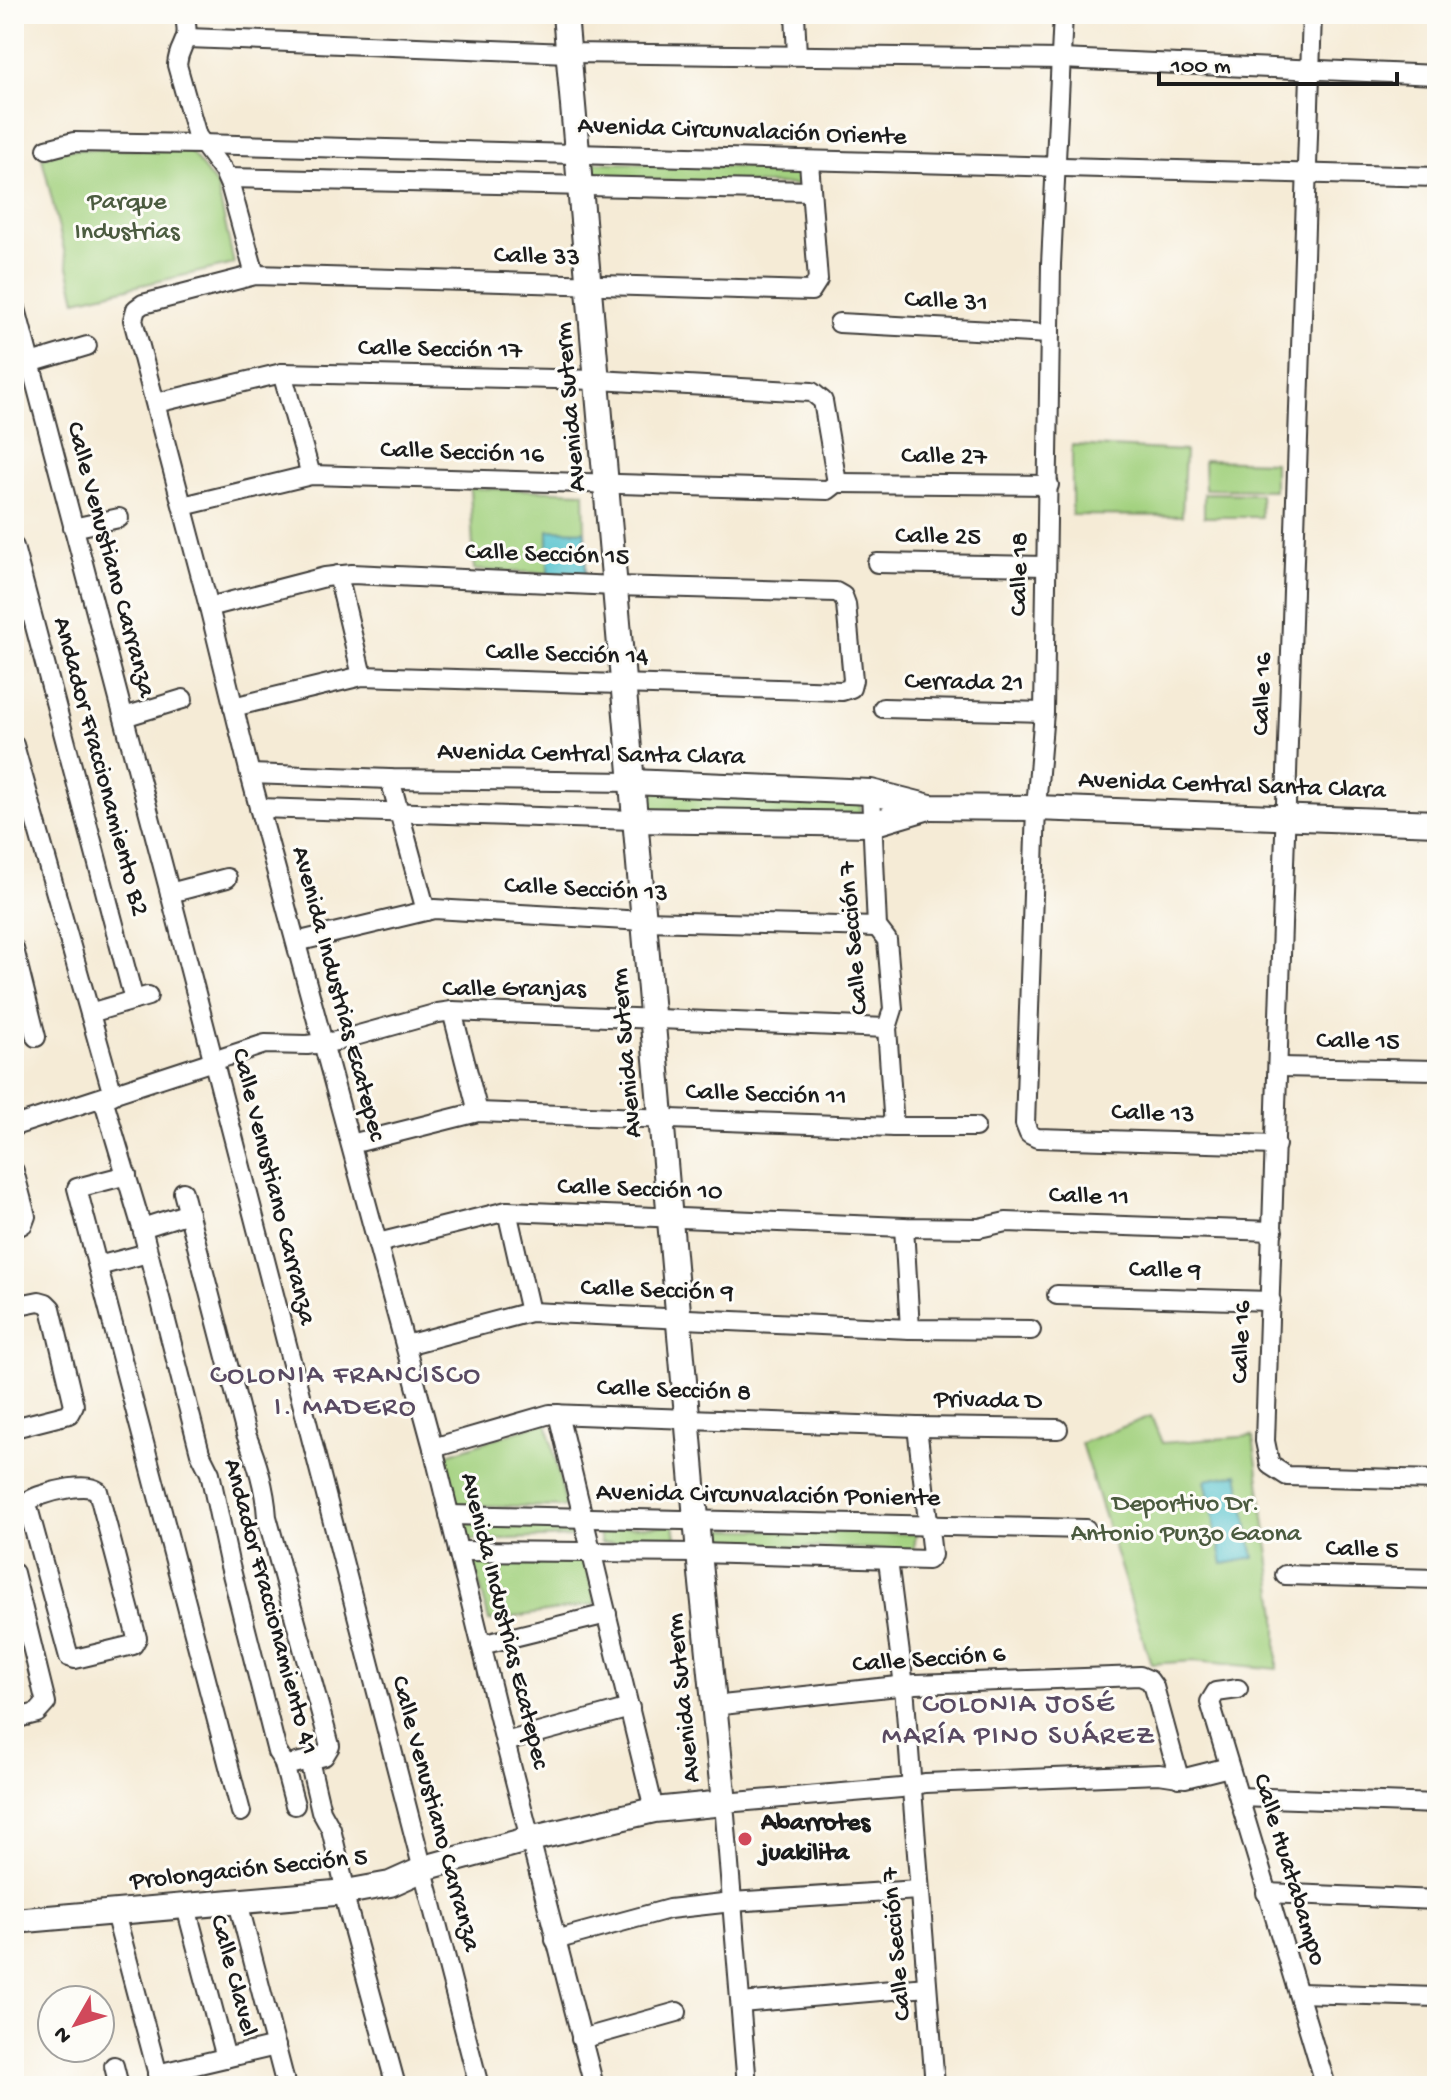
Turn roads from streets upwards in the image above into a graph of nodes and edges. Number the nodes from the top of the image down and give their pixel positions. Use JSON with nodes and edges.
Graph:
{"nodes":[{"id":1,"x":184,"y":14,"type":"edge"},
{"id":2,"x":565,"y":14,"type":"edge"},
{"id":3,"x":795,"y":14,"type":"edge"},
{"id":4,"x":1063,"y":14,"type":"edge"},
{"id":5,"x":1312,"y":14,"type":"edge"},
{"id":6,"x":188,"y":38,"type":"junction"},
{"id":7,"x":568,"y":53,"type":"junction"},
{"id":8,"x":797,"y":55,"type":"junction"},
{"id":9,"x":1060,"y":59,"type":"junction"},
{"id":10,"x":1310,"y":71,"type":"junction"},
{"id":11,"x":1437,"y":75,"type":"edge"},
{"id":12,"x":201,"y":144,"type":"junction"},
{"id":13,"x":47,"y":149,"type":"dead end"},
{"id":14,"x":578,"y":155,"type":"junction"},
{"id":15,"x":809,"y":162,"type":"junction"},
{"id":16,"x":1054,"y":167,"type":"junction"},
{"id":17,"x":1305,"y":172,"type":"junction"},
{"id":18,"x":1437,"y":177,"type":"edge"},
{"id":19,"x":227,"y":178,"type":"junction"},
{"id":20,"x":580,"y":184,"type":"junction"},
{"id":21,"x":811,"y":191,"type":"junction"},
{"id":22,"x":255,"y":275,"type":"junction"},
{"id":23,"x":590,"y":286,"type":"junction"},
{"id":24,"x":14,"y":301,"type":"edge"},
{"id":25,"x":839,"y":323,"type":"dead end"},
{"id":26,"x":1050,"y":334,"type":"junction"},
{"id":27,"x":87,"y":346,"type":"dead end"},
{"id":28,"x":30,"y":363,"type":"junction"},
{"id":29,"x":282,"y":373,"type":"junction"},
{"id":30,"x":598,"y":380,"type":"junction"},
{"id":31,"x":156,"y":403,"type":"junction"},
{"id":32,"x":311,"y":475,"type":"junction"},
{"id":33,"x":837,"y":483,"type":"junction"},
{"id":34,"x":607,"y":484,"type":"junction"},
{"id":35,"x":1049,"y":485,"type":"junction"},
{"id":36,"x":183,"y":506,"type":"junction"},
{"id":37,"x":119,"y":518,"type":"dead end"},
{"id":38,"x":73,"y":528,"type":"junction"},
{"id":39,"x":14,"y":547,"type":"edge"},
{"id":40,"x":877,"y":563,"type":"dead end"},
{"id":41,"x":1046,"y":566,"type":"junction"},
{"id":42,"x":338,"y":575,"type":"junction"},
{"id":43,"x":615,"y":586,"type":"junction"},
{"id":44,"x":209,"y":607,"type":"junction"},
{"id":45,"x":849,"y":638,"type":"joint"},
{"id":46,"x":362,"y":676,"type":"junction"},
{"id":47,"x":622,"y":684,"type":"junction"},
{"id":48,"x":183,"y":699,"type":"dead end"},
{"id":49,"x":233,"y":707,"type":"junction"},
{"id":50,"x":883,"y":708,"type":"dead end"},
{"id":51,"x":1044,"y":712,"type":"junction"},
{"id":52,"x":124,"y":717,"type":"junction"},
{"id":53,"x":14,"y":745,"type":"edge"},
{"id":54,"x":250,"y":774,"type":"junction"},
{"id":55,"x":390,"y":779,"type":"junction"},
{"id":56,"x":631,"y":782,"type":"junction"},
{"id":57,"x":871,"y":792,"type":"junction"},
{"id":58,"x":930,"y":807,"type":"junction"},
{"id":59,"x":259,"y":808,"type":"junction"},
{"id":60,"x":1036,"y":808,"type":"junction"},
{"id":61,"x":399,"y":811,"type":"junction"},
{"id":62,"x":1287,"y":817,"type":"junction"},
{"id":63,"x":634,"y":820,"type":"junction"},
{"id":64,"x":1437,"y":823,"type":"edge"},
{"id":65,"x":872,"y":824,"type":"junction"},
{"id":66,"x":227,"y":878,"type":"dead end"},
{"id":67,"x":170,"y":893,"type":"junction"},
{"id":68,"x":426,"y":911,"type":"junction"},
{"id":69,"x":644,"y":921,"type":"junction"},
{"id":70,"x":877,"y":927,"type":"junction"},
{"id":71,"x":296,"y":942,"type":"junction"},
{"id":72,"x":14,"y":949,"type":"edge"},
{"id":73,"x":452,"y":1011,"type":"junction"},
{"id":74,"x":90,"y":1013,"type":"junction"},
{"id":75,"x":653,"y":1018,"type":"junction"},
{"id":76,"x":887,"y":1028,"type":"junction"},
{"id":77,"x":36,"y":1037,"type":"dead end"},
{"id":78,"x":323,"y":1043,"type":"junction"},
{"id":79,"x":213,"y":1061,"type":"junction"},
{"id":80,"x":1279,"y":1067,"type":"junction"},
{"id":81,"x":1437,"y":1070,"type":"edge"},
{"id":82,"x":108,"y":1097,"type":"junction"},
{"id":83,"x":478,"y":1112,"type":"junction"},
{"id":84,"x":663,"y":1118,"type":"junction"},
{"id":85,"x":14,"y":1126,"type":"edge"},
{"id":86,"x":894,"y":1127,"type":"junction"},
{"id":87,"x":975,"y":1127,"type":"dead end"},
{"id":88,"x":1029,"y":1134,"type":"joint"},
{"id":89,"x":351,"y":1144,"type":"junction"},
{"id":90,"x":1276,"y":1145,"type":"junction"},
{"id":91,"x":14,"y":1171,"type":"edge"},
{"id":92,"x":127,"y":1175,"type":"junction"},
{"id":93,"x":183,"y":1192,"type":"dead end"},
{"id":94,"x":507,"y":1211,"type":"junction"},
{"id":95,"x":189,"y":1213,"type":"junction"},
{"id":96,"x":670,"y":1218,"type":"junction"},
{"id":97,"x":904,"y":1227,"type":"junction"},
{"id":98,"x":142,"y":1228,"type":"junction"},
{"id":99,"x":14,"y":1229,"type":"edge"},
{"id":100,"x":1273,"y":1231,"type":"junction"},
{"id":101,"x":378,"y":1243,"type":"junction"},
{"id":102,"x":148,"y":1253,"type":"junction"},
{"id":103,"x":98,"y":1266,"type":"junction"},
{"id":104,"x":1057,"y":1295,"type":"dead end"},
{"id":105,"x":1271,"y":1301,"type":"junction"},
{"id":106,"x":14,"y":1306,"type":"edge"},
{"id":107,"x":530,"y":1312,"type":"junction"},
{"id":108,"x":679,"y":1318,"type":"junction"},
{"id":109,"x":910,"y":1329,"type":"junction"},
{"id":110,"x":1031,"y":1330,"type":"dead end"},
{"id":111,"x":406,"y":1345,"type":"junction"},
{"id":112,"x":558,"y":1414,"type":"junction"},
{"id":113,"x":688,"y":1419,"type":"junction"},
{"id":114,"x":917,"y":1427,"type":"junction"},
{"id":115,"x":14,"y":1428,"type":"edge"},
{"id":116,"x":1058,"y":1429,"type":"dead end"},
{"id":117,"x":433,"y":1448,"type":"junction"},
{"id":118,"x":1437,"y":1480,"type":"edge"},
{"id":119,"x":20,"y":1505,"type":"edge"},
{"id":120,"x":449,"y":1515,"type":"junction"},
{"id":121,"x":696,"y":1518,"type":"junction"},
{"id":122,"x":585,"y":1519,"type":"junction"},
{"id":123,"x":930,"y":1527,"type":"junction"},
{"id":124,"x":1086,"y":1529,"type":"dead end"},
{"id":125,"x":458,"y":1551,"type":"junction"},
{"id":126,"x":593,"y":1552,"type":"junction"},
{"id":127,"x":699,"y":1553,"type":"junction"},
{"id":128,"x":888,"y":1560,"type":"junction"},
{"id":129,"x":14,"y":1573,"type":"edge"},
{"id":130,"x":1285,"y":1575,"type":"dead end"},
{"id":131,"x":1437,"y":1579,"type":"edge"},
{"id":132,"x":607,"y":1614,"type":"junction"},
{"id":133,"x":481,"y":1645,"type":"junction"},
{"id":134,"x":904,"y":1686,"type":"junction"},
{"id":135,"x":1238,"y":1689,"type":"dead end"},
{"id":136,"x":713,"y":1706,"type":"junction"},
{"id":137,"x":630,"y":1708,"type":"junction"},
{"id":138,"x":14,"y":1719,"type":"edge"},
{"id":139,"x":505,"y":1742,"type":"junction"},
{"id":140,"x":309,"y":1760,"type":"junction"},
{"id":141,"x":285,"y":1766,"type":"junction"},
{"id":142,"x":1229,"y":1767,"type":"junction"},
{"id":143,"x":1179,"y":1778,"type":"junction"},
{"id":144,"x":912,"y":1786,"type":"junction"},
{"id":145,"x":1239,"y":1797,"type":"junction"},
{"id":146,"x":724,"y":1803,"type":"junction"},
{"id":147,"x":1437,"y":1804,"type":"edge"},
{"id":148,"x":295,"y":1805,"type":"dead end"},
{"id":149,"x":654,"y":1810,"type":"junction"},
{"id":150,"x":241,"y":1812,"type":"dead end"},
{"id":151,"x":530,"y":1839,"type":"junction"},
{"id":152,"x":421,"y":1870,"type":"junction"},
{"id":153,"x":918,"y":1890,"type":"junction"},
{"id":154,"x":345,"y":1892,"type":"junction"},
{"id":155,"x":1266,"y":1893,"type":"junction"},
{"id":156,"x":1437,"y":1900,"type":"edge"},
{"id":157,"x":238,"y":1902,"type":"junction"},
{"id":158,"x":732,"y":1902,"type":"junction"},
{"id":159,"x":186,"y":1907,"type":"junction"},
{"id":160,"x":115,"y":1913,"type":"junction"},
{"id":161,"x":14,"y":1921,"type":"edge"},
{"id":162,"x":555,"y":1940,"type":"junction"},
{"id":163,"x":927,"y":1987,"type":"junction"},
{"id":164,"x":1298,"y":1993,"type":"junction"},
{"id":165,"x":1437,"y":1997,"type":"edge"},
{"id":166,"x":741,"y":2003,"type":"junction"},
{"id":167,"x":677,"y":2012,"type":"dead end"},
{"id":168,"x":581,"y":2039,"type":"junction"},
{"id":169,"x":276,"y":2046,"type":"junction"},
{"id":170,"x":226,"y":2058,"type":"junction"},
{"id":171,"x":114,"y":2066,"type":"dead end"},
{"id":172,"x":159,"y":2080,"type":"edge"},
{"id":173,"x":119,"y":2086,"type":"edge"},
{"id":174,"x":286,"y":2086,"type":"edge"},
{"id":175,"x":396,"y":2086,"type":"edge"},
{"id":176,"x":479,"y":2086,"type":"edge"},
{"id":177,"x":594,"y":2086,"type":"edge"},
{"id":178,"x":747,"y":2086,"type":"edge"},
{"id":179,"x":935,"y":2086,"type":"edge"},
{"id":180,"x":1326,"y":2086,"type":"edge"}],
"edges":[{"from":1,"to":6,"type":"street"},
{"from":2,"to":7,"type":"street","name":"Avenida Suterm"},
{"from":3,"to":8,"type":"street"},
{"from":4,"to":9,"type":"street","name":"Calle 18"},
{"from":5,"to":10,"type":"street","name":"Calle 16"},
{"from":6,"to":7,"type":"street"},
{"from":6,"to":12,"type":"street"},
{"from":7,"to":8,"type":"street"},
{"from":7,"to":14,"type":"street","name":"Avenida Suterm"},
{"from":8,"to":9,"type":"street"},
{"from":9,"to":10,"type":"street"},
{"from":9,"to":16,"type":"street","name":"Calle 18"},
{"from":10,"to":11,"type":"street"},
{"from":10,"to":17,"type":"street","name":"Calle 16"},
{"from":12,"to":13,"type":"street","name":"Avenida Circunvalación Oriente"},
{"from":12,"to":14,"type":"street","name":"Avenida Circunvalación Oriente"},
{"from":12,"to":19,"type":"street"},
{"from":14,"to":15,"type":"street","name":"Avenida Circunvalación Oriente"},
{"from":14,"to":20,"type":"street","name":"Avenida Suterm"},
{"from":15,"to":16,"type":"street","name":"Avenida Circunvalación Oriente"},
{"from":15,"to":21,"type":"street"},
{"from":16,"to":17,"type":"street","name":"Avenida Circunvalación Oriente"},
{"from":16,"to":26,"type":"street","name":"Calle 18"},
{"from":17,"to":18,"type":"street","name":"Avenida Circunvalación Oriente"},
{"from":17,"to":62,"type":"street","name":"Calle 16"},
{"from":19,"to":20,"type":"street"},
{"from":19,"to":22,"type":"street"},
{"from":20,"to":21,"type":"street"},
{"from":20,"to":23,"type":"street","name":"Avenida Suterm"},
{"from":21,"to":23,"type":"street","name":"Calle 33"},
{"from":22,"to":23,"type":"street","name":"Calle 33"},
{"from":22,"to":31,"type":"street","name":"Avenida Industrias Ecatepec"},
{"from":23,"to":30,"type":"street","name":"Avenida Suterm"},
{"from":24,"to":28,"type":"street","name":"Calle Venustiano Carranza"},
{"from":25,"to":26,"type":"street","name":"Calle 31"},
{"from":26,"to":35,"type":"street","name":"Calle 18"},
{"from":27,"to":28,"type":"street"},
{"from":28,"to":38,"type":"street","name":"Calle Venustiano Carranza"},
{"from":29,"to":30,"type":"street","name":"Calle Sección 17"},
{"from":29,"to":31,"type":"street","name":"Calle Sección 17"},
{"from":29,"to":32,"type":"street"},
{"from":30,"to":33,"type":"street","name":"Calle Sección 17"},
{"from":30,"to":34,"type":"street","name":"Avenida Suterm"},
{"from":31,"to":36,"type":"street","name":"Avenida Industrias Ecatepec"},
{"from":32,"to":34,"type":"street","name":"Calle Sección 16"},
{"from":32,"to":36,"type":"street","name":"Calle Sección 16"},
{"from":33,"to":34,"type":"street","name":"Calle Sección 16"},
{"from":33,"to":35,"type":"street","name":"Calle 27"},
{"from":34,"to":43,"type":"street","name":"Avenida Suterm"},
{"from":35,"to":41,"type":"street","name":"Calle 18"},
{"from":36,"to":44,"type":"street","name":"Avenida Industrias Ecatepec"},
{"from":37,"to":38,"type":"street"},
{"from":38,"to":52,"type":"street","name":"Calle Venustiano Carranza"},
{"from":39,"to":74,"type":"street","name":"Andador Fraccionamiento B2"},
{"from":40,"to":41,"type":"street","name":"Calle 25"},
{"from":41,"to":51,"type":"street","name":"Calle 18"},
{"from":42,"to":43,"type":"street","name":"Calle Sección 15"},
{"from":42,"to":44,"type":"street","name":"Calle Sección 15"},
{"from":42,"to":46,"type":"street"},
{"from":43,"to":45,"type":"street","name":"Calle Sección 15"},
{"from":43,"to":47,"type":"street","name":"Avenida Suterm"},
{"from":44,"to":49,"type":"street","name":"Avenida Industrias Ecatepec"},
{"from":45,"to":47,"type":"street","name":"Calle Sección 14"},
{"from":46,"to":47,"type":"street","name":"Calle Sección 14"},
{"from":46,"to":49,"type":"street","name":"Calle Sección 14"},
{"from":47,"to":56,"type":"street","name":"Avenida Suterm"},
{"from":48,"to":52,"type":"street"},
{"from":49,"to":54,"type":"street","name":"Avenida Industrias Ecatepec"},
{"from":50,"to":51,"type":"street","name":"Cerrada 21"},
{"from":51,"to":60,"type":"street","name":"Calle 18"},
{"from":52,"to":67,"type":"street","name":"Calle Venustiano Carranza"},
{"from":53,"to":74,"type":"street","name":"Andador Fraccionamiento 41"},
{"from":54,"to":55,"type":"street","name":"Avenida Central Santa Clara"},
{"from":54,"to":59,"type":"street","name":"Avenida Industrias Ecatepec"},
{"from":55,"to":56,"type":"street","name":"Avenida Central Santa Clara"},
{"from":55,"to":61,"type":"street"},
{"from":56,"to":57,"type":"street","name":"Avenida Central Santa Clara"},
{"from":56,"to":63,"type":"street","name":"Avenida Suterm"},
{"from":57,"to":58,"type":"street","name":"Avenida Central Santa Clara"},
{"from":57,"to":65,"type":"street","name":"Calle Sección 7"},
{"from":58,"to":60,"type":"street","name":"Avenida Central Santa Clara"},
{"from":58,"to":65,"type":"street","name":"Avenida Central Santa Clara"},
{"from":59,"to":61,"type":"street","name":"Avenida Central Santa Clara"},
{"from":59,"to":71,"type":"street","name":"Avenida Industrias Ecatepec"},
{"from":60,"to":62,"type":"street","name":"Avenida Central Santa Clara"},
{"from":60,"to":88,"type":"street","name":"Calle 18"},
{"from":61,"to":63,"type":"street","name":"Avenida Central Santa Clara"},
{"from":61,"to":68,"type":"street"},
{"from":62,"to":64,"type":"street","name":"Avenida Central Santa Clara"},
{"from":62,"to":80,"type":"street","name":"Calle 16"},
{"from":63,"to":65,"type":"street","name":"Avenida Central Santa Clara"},
{"from":63,"to":69,"type":"street","name":"Avenida Suterm"},
{"from":65,"to":70,"type":"street","name":"Calle Sección 7"},
{"from":66,"to":67,"type":"street"},
{"from":67,"to":79,"type":"street","name":"Calle Venustiano Carranza"},
{"from":68,"to":69,"type":"street","name":"Calle Sección 13"},
{"from":68,"to":71,"type":"street","name":"Calle Sección 13"},
{"from":69,"to":70,"type":"street","name":"Calle Sección 13"},
{"from":69,"to":75,"type":"street","name":"Avenida Suterm"},
{"from":70,"to":76,"type":"street","name":"Calle Sección 7"},
{"from":71,"to":78,"type":"street","name":"Avenida Industrias Ecatepec"},
{"from":72,"to":77,"type":"street"},
{"from":73,"to":75,"type":"street","name":"Calle Granjas"},
{"from":73,"to":78,"type":"street","name":"Calle Granjas"},
{"from":73,"to":83,"type":"street"},
{"from":74,"to":82,"type":"street","name":"Andador Fraccionamiento 41"},
{"from":75,"to":76,"type":"street","name":"Calle Granjas"},
{"from":75,"to":84,"type":"street","name":"Avenida Suterm"},
{"from":76,"to":86,"type":"street","name":"Calle Sección 7"},
{"from":78,"to":79,"type":"street","name":"Calle Granjas"},
{"from":78,"to":89,"type":"street","name":"Avenida Industrias Ecatepec"},
{"from":79,"to":82,"type":"street","name":"Calle Granjas"},
{"from":79,"to":152,"type":"street","name":"Calle Venustiano Carranza"},
{"from":80,"to":81,"type":"street","name":"Calle 15"},
{"from":80,"to":90,"type":"street","name":"Calle 16"},
{"from":82,"to":85,"type":"street","name":"Calle Granjas"},
{"from":82,"to":92,"type":"street","name":"Andador Fraccionamiento 41"},
{"from":83,"to":84,"type":"street","name":"Calle Sección 11"},
{"from":83,"to":89,"type":"street","name":"Calle Sección 11"},
{"from":84,"to":86,"type":"street","name":"Calle Sección 11"},
{"from":84,"to":96,"type":"street","name":"Avenida Suterm"},
{"from":86,"to":87,"type":"street","name":"Calle Sección 11"},
{"from":88,"to":90,"type":"street","name":"Calle 13"},
{"from":89,"to":101,"type":"street","name":"Avenida Industrias Ecatepec"},
{"from":90,"to":100,"type":"street","name":"Calle 16"},
{"from":91,"to":99,"type":"street"},
{"from":92,"to":98,"type":"street","name":"Andador Fraccionamiento 41"},
{"from":92,"to":103,"type":"street"},
{"from":93,"to":95,"type":"street"},
{"from":94,"to":96,"type":"street","name":"Calle Sección 10"},
{"from":94,"to":101,"type":"street","name":"Calle Sección 10"},
{"from":94,"to":107,"type":"street"},
{"from":95,"to":98,"type":"street"},
{"from":95,"to":140,"type":"street"},
{"from":96,"to":97,"type":"street","name":"Calle Sección 10"},
{"from":96,"to":108,"type":"street","name":"Avenida Suterm"},
{"from":97,"to":100,"type":"street","name":"Calle 11"},
{"from":97,"to":109,"type":"street"},
{"from":98,"to":102,"type":"street","name":"Andador Fraccionamiento 41"},
{"from":100,"to":105,"type":"street","name":"Calle 16"},
{"from":101,"to":111,"type":"street","name":"Avenida Industrias Ecatepec"},
{"from":102,"to":103,"type":"street"},
{"from":102,"to":141,"type":"street","name":"Andador Fraccionamiento 41"},
{"from":103,"to":150,"type":"street"},
{"from":104,"to":105,"type":"street","name":"Calle 9"},
{"from":105,"to":118,"type":"street","name":"Calle 16"},
{"from":106,"to":115,"type":"street"},
{"from":107,"to":108,"type":"street","name":"Calle Sección 9"},
{"from":107,"to":111,"type":"street","name":"Calle Sección 9"},
{"from":108,"to":109,"type":"street","name":"Calle Sección 9"},
{"from":108,"to":113,"type":"street","name":"Avenida Suterm"},
{"from":109,"to":110,"type":"street","name":"Calle Sección 9"},
{"from":111,"to":117,"type":"street","name":"Avenida Industrias Ecatepec"},
{"from":112,"to":113,"type":"street","name":"Calle Sección 8"},
{"from":112,"to":117,"type":"street","name":"Calle Sección 8"},
{"from":112,"to":122,"type":"street"},
{"from":113,"to":114,"type":"street","name":"Calle Sección 8"},
{"from":113,"to":121,"type":"street","name":"Avenida Suterm"},
{"from":114,"to":116,"type":"street","name":"Privada D"},
{"from":114,"to":123,"type":"street"},
{"from":117,"to":120,"type":"street","name":"Avenida Industrias Ecatepec"},
{"from":119,"to":119,"type":"street"},
{"from":120,"to":122,"type":"street","name":"Avenida Circunvalación Poniente"},
{"from":120,"to":125,"type":"street","name":"Avenida Industrias Ecatepec"},
{"from":121,"to":122,"type":"street","name":"Avenida Circunvalación Poniente"},
{"from":121,"to":123,"type":"street","name":"Avenida Circunvalación Poniente"},
{"from":121,"to":127,"type":"street","name":"Avenida Suterm"},
{"from":122,"to":126,"type":"street"},
{"from":123,"to":124,"type":"street","name":"Avenida Circunvalación Poniente"},
{"from":123,"to":128,"type":"street"},
{"from":125,"to":126,"type":"street"},
{"from":125,"to":133,"type":"street","name":"Avenida Industrias Ecatepec"},
{"from":126,"to":127,"type":"street"},
{"from":126,"to":132,"type":"street"},
{"from":127,"to":128,"type":"street"},
{"from":127,"to":136,"type":"street","name":"Avenida Suterm"},
{"from":128,"to":134,"type":"street","name":"Calle Sección 7"},
{"from":129,"to":138,"type":"street"},
{"from":130,"to":131,"type":"street","name":"Calle 5"},
{"from":132,"to":133,"type":"street"},
{"from":132,"to":137,"type":"street"},
{"from":133,"to":139,"type":"street","name":"Avenida Industrias Ecatepec"},
{"from":134,"to":136,"type":"street","name":"Calle Sección 6"},
{"from":134,"to":143,"type":"street","name":"Calle Sección 6"},
{"from":134,"to":144,"type":"street","name":"Calle Sección 7"},
{"from":135,"to":142,"type":"street","name":"Calle Huatabampo"},
{"from":136,"to":146,"type":"street","name":"Avenida Suterm"},
{"from":137,"to":139,"type":"street"},
{"from":137,"to":149,"type":"street"},
{"from":139,"to":151,"type":"street","name":"Avenida Industrias Ecatepec"},
{"from":140,"to":141,"type":"street"},
{"from":140,"to":154,"type":"street","name":"Andador Fraccionamiento 41"},
{"from":141,"to":148,"type":"street","name":"Andador Fraccionamiento 41"},
{"from":142,"to":143,"type":"street"},
{"from":142,"to":145,"type":"street","name":"Calle Huatabampo"},
{"from":143,"to":144,"type":"street"},
{"from":144,"to":146,"type":"street"},
{"from":144,"to":153,"type":"street","name":"Calle Sección 7"},
{"from":145,"to":147,"type":"street"},
{"from":145,"to":155,"type":"street","name":"Calle Huatabampo"},
{"from":146,"to":149,"type":"street","name":"Prolongación Sección 5"},
{"from":146,"to":158,"type":"street","name":"Avenida Suterm"},
{"from":149,"to":151,"type":"street","name":"Prolongación Sección 5"},
{"from":151,"to":152,"type":"street","name":"Prolongación Sección 5"},
{"from":151,"to":162,"type":"street","name":"Avenida Industrias Ecatepec"},
{"from":152,"to":154,"type":"street","name":"Prolongación Sección 5"},
{"from":152,"to":176,"type":"street","name":"Calle Venustiano Carranza"},
{"from":153,"to":158,"type":"street"},
{"from":153,"to":163,"type":"street","name":"Calle Sección 7"},
{"from":154,"to":157,"type":"street","name":"Prolongación Sección 5"},
{"from":154,"to":175,"type":"street","name":"Andador Fraccionamiento 41"},
{"from":155,"to":156,"type":"street"},
{"from":155,"to":164,"type":"street","name":"Calle Huatabampo"},
{"from":157,"to":159,"type":"street","name":"Prolongación Sección 5"},
{"from":157,"to":169,"type":"street"},
{"from":158,"to":162,"type":"street"},
{"from":158,"to":166,"type":"street","name":"Avenida Suterm"},
{"from":159,"to":160,"type":"street","name":"Prolongación Sección 5"},
{"from":159,"to":170,"type":"street","name":"Calle Clavel"},
{"from":160,"to":161,"type":"street","name":"Prolongación Sección 5"},
{"from":160,"to":172,"type":"street"},
{"from":162,"to":168,"type":"street","name":"Avenida Industrias Ecatepec"},
{"from":163,"to":166,"type":"street"},
{"from":163,"to":179,"type":"street","name":"Calle Sección 7"},
{"from":164,"to":165,"type":"street"},
{"from":164,"to":180,"type":"street","name":"Calle Huatabampo"},
{"from":166,"to":178,"type":"street","name":"Avenida Suterm"},
{"from":167,"to":168,"type":"street"},
{"from":168,"to":177,"type":"street","name":"Avenida Industrias Ecatepec"},
{"from":169,"to":170,"type":"street"},
{"from":169,"to":174,"type":"street"},
{"from":170,"to":172,"type":"street"},
{"from":171,"to":173,"type":"street"}]}
